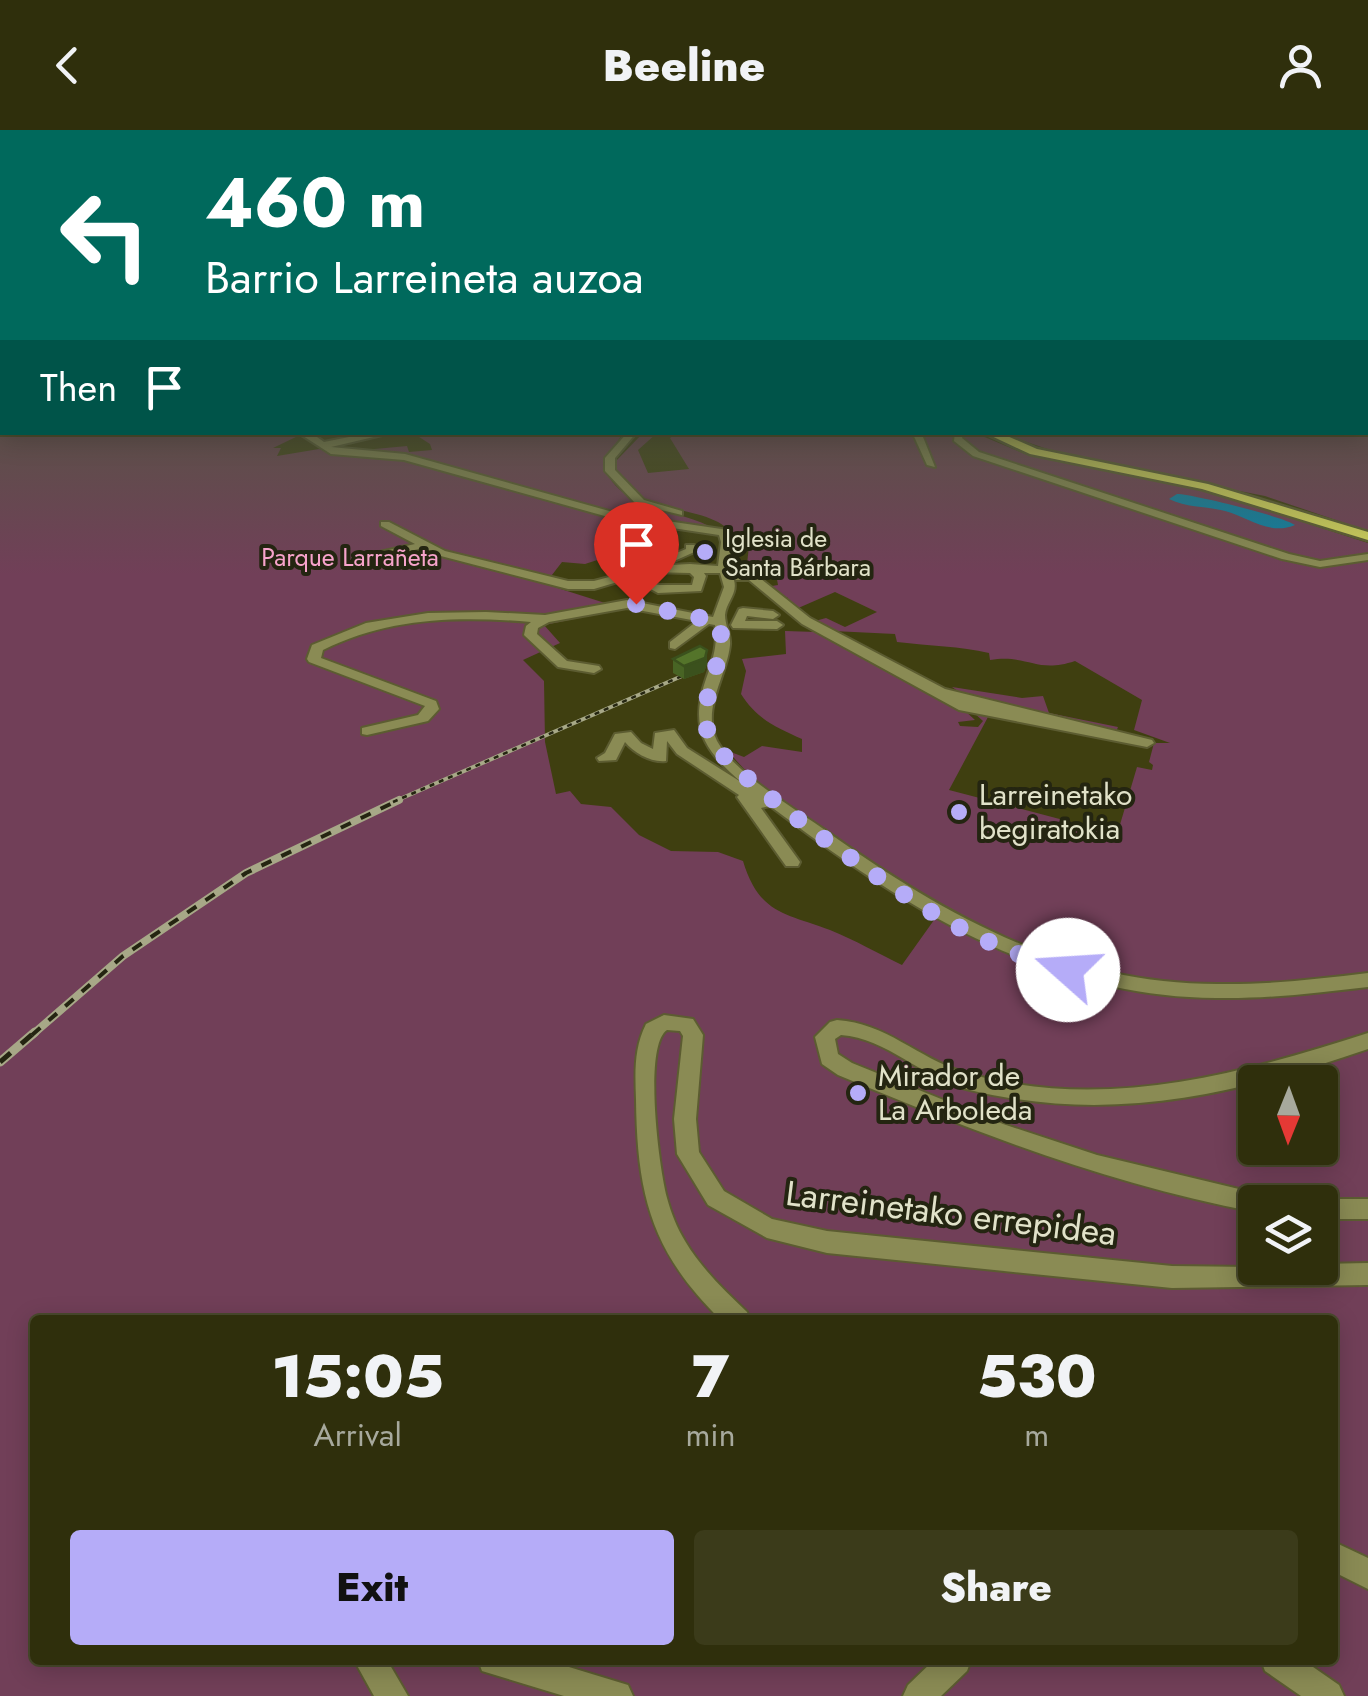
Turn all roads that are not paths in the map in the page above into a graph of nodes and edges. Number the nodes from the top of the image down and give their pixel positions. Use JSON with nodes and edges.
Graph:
{"nodes":[{"id":1,"x":229,"y":435,"type":"edge"},
{"id":2,"x":306,"y":435,"type":"edge"},
{"id":3,"x":350,"y":435,"type":"edge"},
{"id":4,"x":370,"y":435,"type":"edge"},
{"id":5,"x":631,"y":435,"type":"edge"},
{"id":6,"x":918,"y":435,"type":"edge"},
{"id":7,"x":959,"y":435,"type":"edge"},
{"id":8,"x":995,"y":435,"type":"edge"},
{"id":9,"x":318,"y":443,"type":"junction"},
{"id":10,"x":212,"y":448,"type":"dead end"},
{"id":11,"x":932,"y":464,"type":"dead end"},
{"id":12,"x":384,"y":524,"type":"dead end"},
{"id":13,"x":724,"y":532,"type":"junction"},
{"id":14,"x":1368,"y":536,"type":"edge"},
{"id":15,"x":423,"y":546,"type":"junction"},
{"id":16,"x":690,"y":547,"type":"dead end"},
{"id":17,"x":375,"y":556,"type":"dead end"},
{"id":18,"x":1368,"y":557,"type":"edge"},
{"id":19,"x":711,"y":558,"type":"dead end"},
{"id":20,"x":664,"y":564,"type":"junction"},
{"id":21,"x":614,"y":566,"type":"dead end"},
{"id":22,"x":690,"y":567,"type":"junction"},
{"id":23,"x":726,"y":573,"type":"junction"},
{"id":24,"x":681,"y":580,"type":"dead end"},
{"id":25,"x":700,"y":584,"type":"junction"},
{"id":26,"x":650,"y":585,"type":"dead end"},
{"id":27,"x":775,"y":598,"type":"junction"},
{"id":28,"x":545,"y":619,"type":"junction"},
{"id":29,"x":713,"y":620,"type":"junction"},
{"id":30,"x":770,"y":640,"type":"dead end"},
{"id":31,"x":680,"y":648,"type":"dead end"},
{"id":32,"x":594,"y":669,"type":"dead end"},
{"id":33,"x":979,"y":686,"type":"dead end"},
{"id":34,"x":940,"y":692,"type":"junction"},
{"id":35,"x":367,"y":731,"type":"dead end"},
{"id":36,"x":604,"y":758,"type":"dead end"},
{"id":37,"x":731,"y":782,"type":"junction"},
{"id":38,"x":804,"y":822,"type":"junction"},
{"id":39,"x":792,"y":862,"type":"dead end"},
{"id":40,"x":1368,"y":980,"type":"edge"},
{"id":41,"x":1368,"y":1041,"type":"edge"},
{"id":42,"x":1238,"y":1199,"type":"edge"},
{"id":43,"x":1338,"y":1209,"type":"edge"},
{"id":44,"x":1368,"y":1210,"type":"edge"},
{"id":45,"x":1368,"y":1274,"type":"edge"},
{"id":46,"x":733,"y":1315,"type":"edge"},
{"id":47,"x":1338,"y":1558,"type":"edge"},
{"id":48,"x":1368,"y":1574,"type":"edge"},
{"id":49,"x":372,"y":1665,"type":"edge"},
{"id":50,"x":510,"y":1665,"type":"edge"},
{"id":51,"x":951,"y":1665,"type":"edge"},
{"id":52,"x":1283,"y":1665,"type":"edge"},
{"id":53,"x":392,"y":1696,"type":"edge"},
{"id":54,"x":617,"y":1696,"type":"edge"},
{"id":55,"x":919,"y":1696,"type":"edge"},
{"id":56,"x":1328,"y":1696,"type":"edge"}],
"edges":[{"from":1,"to":10,"type":"street"},
{"from":2,"to":9,"type":"street"},
{"from":3,"to":9,"type":"street"},
{"from":4,"to":9,"type":"street"},
{"from":5,"to":13,"type":"street"},
{"from":6,"to":11,"type":"street"},
{"from":7,"to":18,"type":"street"},
{"from":8,"to":14,"type":"main road"},
{"from":9,"to":13,"type":"street"},
{"from":12,"to":15,"type":"street"},
{"from":13,"to":23,"type":"street"},
{"from":15,"to":17,"type":"street"},
{"from":15,"to":20,"type":"street"},
{"from":16,"to":20,"type":"street"},
{"from":19,"to":22,"type":"street"},
{"from":20,"to":21,"type":"street"},
{"from":20,"to":22,"type":"street"},
{"from":22,"to":23,"type":"street"},
{"from":22,"to":25,"type":"street"},
{"from":23,"to":27,"type":"street"},
{"from":23,"to":29,"type":"street"},
{"from":24,"to":25,"type":"street"},
{"from":25,"to":26,"type":"street"},
{"from":27,"to":30,"type":"street"},
{"from":27,"to":34,"type":"street"},
{"from":28,"to":29,"type":"street"},
{"from":28,"to":32,"type":"street"},
{"from":28,"to":35,"type":"street"},
{"from":29,"to":31,"type":"street"},
{"from":29,"to":38,"type":"street"},
{"from":33,"to":34,"type":"street"},
{"from":34,"to":34,"type":"street"},
{"from":36,"to":37,"type":"street"},
{"from":37,"to":38,"type":"street"},
{"from":37,"to":39,"type":"street"},
{"from":38,"to":40,"type":"street"},
{"from":41,"to":42,"type":"street","name":"Larreinetako errepidea"},
{"from":43,"to":44,"type":"street"},
{"from":45,"to":46,"type":"street","name":"Larreinetako errepidea"},
{"from":47,"to":48,"type":"street"},
{"from":49,"to":53,"type":"street"},
{"from":50,"to":54,"type":"street"},
{"from":51,"to":55,"type":"street"},
{"from":52,"to":56,"type":"street"}]}
